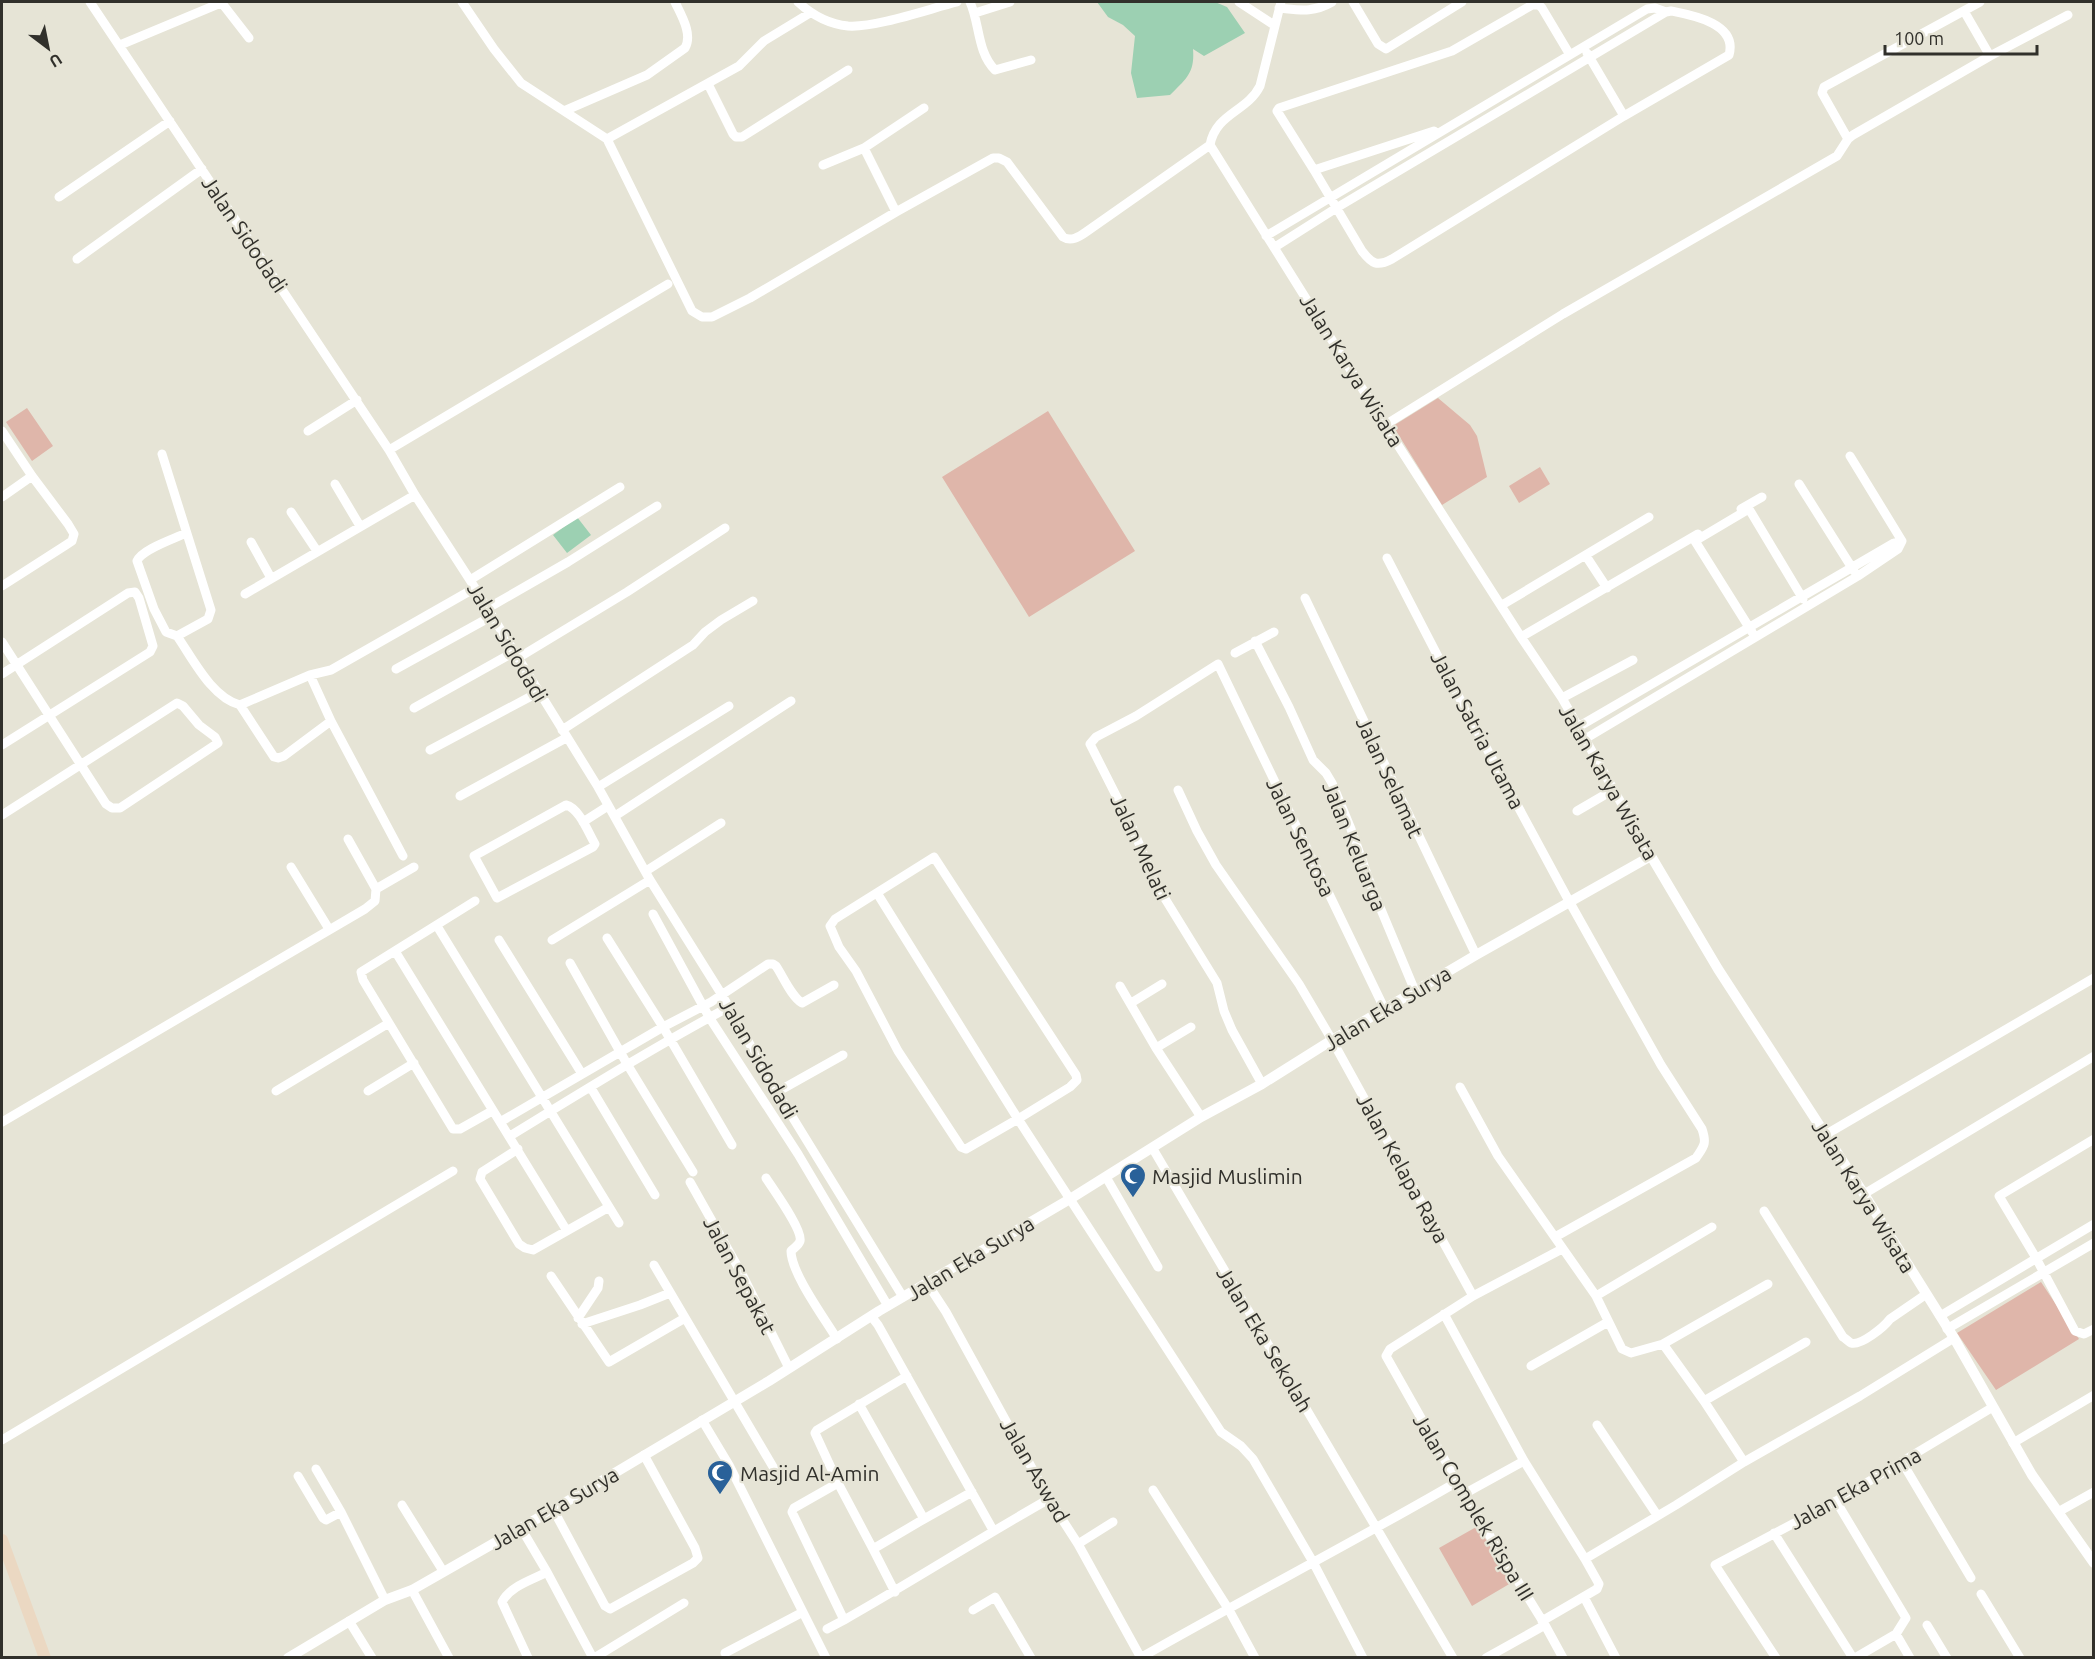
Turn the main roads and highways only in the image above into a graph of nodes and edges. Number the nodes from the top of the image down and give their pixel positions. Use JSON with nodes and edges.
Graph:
{"nodes":[{"id":1,"x":2,"y":1540,"type":"edge"},
{"id":2,"x":45,"y":1658,"type":"edge"}],
"edges":[{"from":1,"to":2,"type":"main road"}]}
